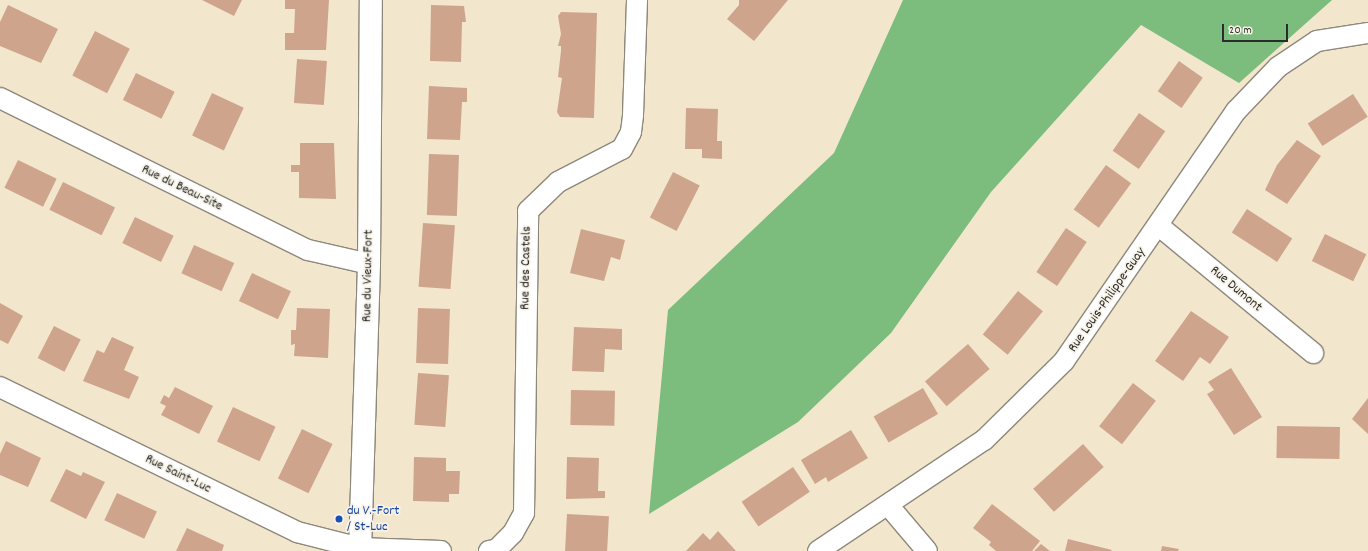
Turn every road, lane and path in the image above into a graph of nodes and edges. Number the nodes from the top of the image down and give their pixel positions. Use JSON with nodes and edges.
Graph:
{"nodes":[{"id":1,"x":371,"y":0,"type":"edge"},
{"id":2,"x":637,"y":0,"type":"edge"},
{"id":3,"x":1368,"y":33,"type":"edge"},
{"id":4,"x":0,"y":98,"type":"edge"},
{"id":5,"x":1159,"y":226,"type":"junction"},
{"id":6,"x":369,"y":264,"type":"junction"},
{"id":7,"x":1313,"y":353,"type":"dead end"},
{"id":8,"x":0,"y":387,"type":"edge"},
{"id":9,"x":888,"y":505,"type":"junction"},
{"id":10,"x":360,"y":549,"type":"edge"},
{"id":11,"x":441,"y":551,"type":"edge"},
{"id":12,"x":490,"y":551,"type":"edge"},
{"id":13,"x":818,"y":551,"type":"edge"},
{"id":14,"x":927,"y":551,"type":"edge"}],
"edges":[{"from":1,"to":6,"type":"street","name":"Rue du Vieux-Fort"},
{"from":2,"to":12,"type":"street","name":"Rue des Castels"},
{"from":3,"to":5,"type":"street","name":"Rue Louis-Philippe-Guay"},
{"from":4,"to":6,"type":"street","name":"Rue du Beau-Site"},
{"from":5,"to":7,"type":"street","name":"Rue Dumont"},
{"from":5,"to":9,"type":"street","name":"Rue Louis-Philippe-Guay"},
{"from":6,"to":10,"type":"street","name":"Rue du Vieux-Fort"},
{"from":8,"to":10,"type":"street","name":"Rue Saint-Luc"},
{"from":9,"to":13,"type":"street","name":"Rue Louis-Philippe-Guay"},
{"from":9,"to":14,"type":"street"},
{"from":10,"to":11,"type":"street"}]}
